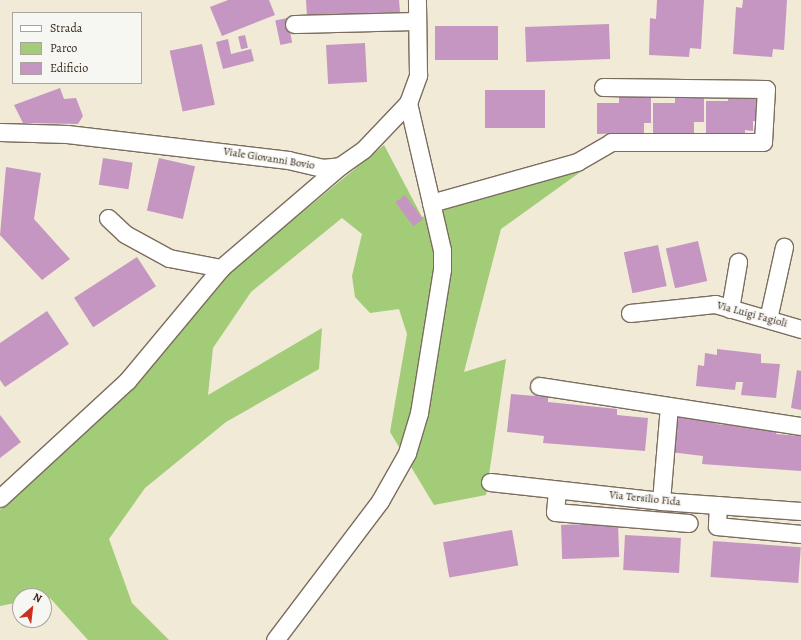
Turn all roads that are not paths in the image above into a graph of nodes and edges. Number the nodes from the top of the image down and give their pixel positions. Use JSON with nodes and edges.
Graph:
{"nodes":[{"id":1,"x":417,"y":0,"type":"edge"},
{"id":2,"x":417,"y":21,"type":"junction"},
{"id":3,"x":294,"y":24,"type":"dead end"},
{"id":4,"x":603,"y":87,"type":"dead end"},
{"id":5,"x":408,"y":103,"type":"junction"},
{"id":6,"x":0,"y":132,"type":"edge"},
{"id":7,"x":340,"y":166,"type":"junction"},
{"id":8,"x":431,"y":203,"type":"junction"},
{"id":9,"x":108,"y":218,"type":"dead end"},
{"id":10,"x":784,"y":248,"type":"dead end"},
{"id":11,"x":738,"y":262,"type":"dead end"},
{"id":12,"x":221,"y":268,"type":"junction"},
{"id":13,"x":730,"y":309,"type":"junction"},
{"id":14,"x":630,"y":313,"type":"dead end"},
{"id":15,"x":768,"y":319,"type":"junction"},
{"id":16,"x":801,"y":329,"type":"edge"},
{"id":17,"x":539,"y":386,"type":"dead end"},
{"id":18,"x":669,"y":406,"type":"junction"},
{"id":19,"x":801,"y":426,"type":"edge"},
{"id":20,"x":490,"y":482,"type":"dead end"},
{"id":21,"x":557,"y":490,"type":"junction"},
{"id":22,"x":0,"y":498,"type":"edge"},
{"id":23,"x":661,"y":501,"type":"junction"},
{"id":24,"x":718,"y":505,"type":"junction"},
{"id":25,"x":801,"y":511,"type":"edge"},
{"id":26,"x":689,"y":523,"type":"dead end"},
{"id":27,"x":801,"y":534,"type":"edge"},
{"id":28,"x":275,"y":640,"type":"edge"}],
"edges":[{"from":1,"to":2,"type":"street"},
{"from":2,"to":3,"type":"street"},
{"from":2,"to":5,"type":"street"},
{"from":4,"to":8,"type":"street"},
{"from":5,"to":7,"type":"street"},
{"from":5,"to":8,"type":"street"},
{"from":6,"to":7,"type":"street","name":"Viale Giovanni Bovio"},
{"from":7,"to":12,"type":"street"},
{"from":8,"to":28,"type":"street"},
{"from":9,"to":12,"type":"street"},
{"from":10,"to":15,"type":"street"},
{"from":11,"to":13,"type":"street"},
{"from":12,"to":22,"type":"street"},
{"from":13,"to":14,"type":"street","name":"Via Luigi Fagioli"},
{"from":13,"to":15,"type":"street","name":"Via Luigi Fagioli"},
{"from":15,"to":16,"type":"street","name":"Via Luigi Fagioli"},
{"from":17,"to":18,"type":"street"},
{"from":18,"to":19,"type":"street"},
{"from":18,"to":23,"type":"street"},
{"from":20,"to":21,"type":"street","name":"Via Tersilio Fida"},
{"from":21,"to":23,"type":"street","name":"Via Tersilio Fida"},
{"from":21,"to":26,"type":"street"},
{"from":23,"to":24,"type":"street","name":"Via Tersilio Fida"},
{"from":24,"to":25,"type":"street","name":"Via Tersilio Fida"},
{"from":24,"to":27,"type":"street"}]}
